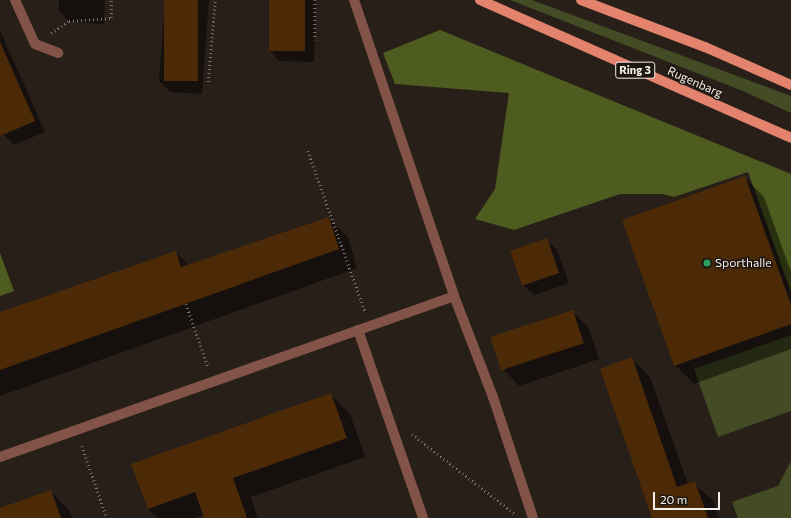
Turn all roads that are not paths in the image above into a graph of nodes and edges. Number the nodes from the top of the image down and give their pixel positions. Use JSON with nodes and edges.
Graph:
{"nodes":[{"id":1,"x":15,"y":0,"type":"edge"},
{"id":2,"x":354,"y":0,"type":"edge"},
{"id":3,"x":480,"y":0,"type":"edge"},
{"id":4,"x":581,"y":0,"type":"edge"},
{"id":5,"x":58,"y":53,"type":"dead end"},
{"id":6,"x":791,"y":85,"type":"edge"},
{"id":7,"x":791,"y":138,"type":"edge"},
{"id":8,"x":454,"y":296,"type":"junction"},
{"id":9,"x":358,"y":330,"type":"junction"},
{"id":10,"x":0,"y":457,"type":"edge"},
{"id":11,"x":423,"y":518,"type":"edge"},
{"id":12,"x":533,"y":518,"type":"edge"}],
"edges":[{"from":1,"to":5,"type":"street"},
{"from":2,"to":8,"type":"street"},
{"from":3,"to":7,"type":"main road","name":"Rugenbarg","number":"Ring 3"},
{"from":4,"to":6,"type":"main road"},
{"from":8,"to":9,"type":"street"},
{"from":8,"to":12,"type":"street"},
{"from":9,"to":10,"type":"street"},
{"from":9,"to":11,"type":"street"}]}
